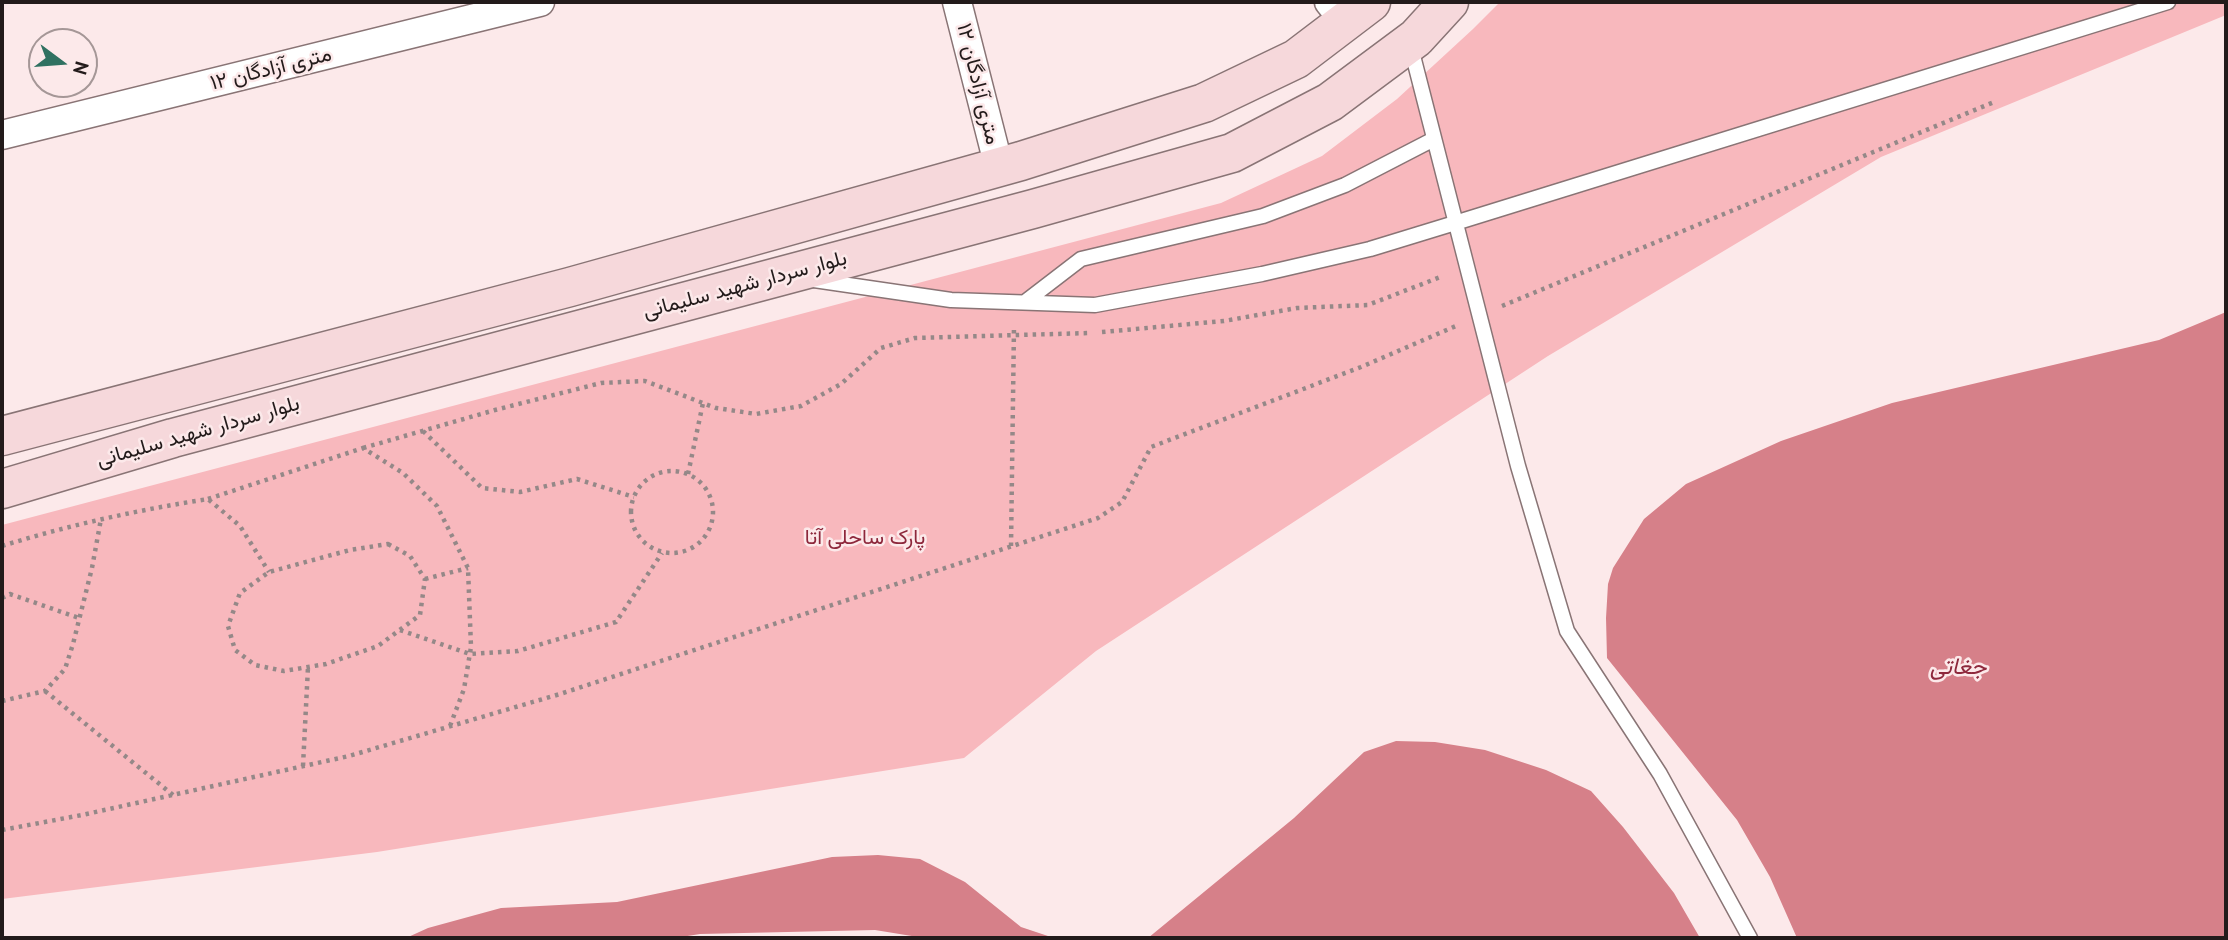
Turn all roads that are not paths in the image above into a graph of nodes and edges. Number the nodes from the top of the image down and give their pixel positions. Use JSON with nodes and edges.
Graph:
{"nodes":[{"id":1,"x":540,"y":2,"type":"edge"},
{"id":2,"x":957,"y":2,"type":"edge"},
{"id":3,"x":1449,"y":2,"type":"edge"},
{"id":4,"x":2168,"y":2,"type":"edge"},
{"id":5,"x":1348,"y":9,"type":"edge"},
{"id":6,"x":447,"y":13,"type":"edge"},
{"id":7,"x":1409,"y":43,"type":"junction"},
{"id":8,"x":2,"y":135,"type":"edge"},
{"id":9,"x":1434,"y":139,"type":"junction"},
{"id":10,"x":999,"y":167,"type":"junction"},
{"id":11,"x":1455,"y":223,"type":"junction"},
{"id":12,"x":781,"y":275,"type":"junction"},
{"id":13,"x":1024,"y":302,"type":"junction"},
{"id":14,"x":3,"y":432,"type":"edge"},
{"id":15,"x":2,"y":489,"type":"edge"},
{"id":16,"x":1750,"y":938,"type":"edge"}],
"edges":[{"from":1,"to":6,"type":"street","name":"۱۲ متری آزادگان"},
{"from":2,"to":10,"type":"street","name":"۱۲ متری آزادگان"},
{"from":3,"to":7,"type":"main road","name":"بلوار سردار شهید سلیمانی"},
{"from":4,"to":11,"type":"lane"},
{"from":5,"to":10,"type":"main road","name":"بلوار سردار شهید سلیمانی"},
{"from":6,"to":8,"type":"street","name":"۱۲ متری آزادگان"},
{"from":7,"to":9,"type":"lane"},
{"from":7,"to":12,"type":"main road","name":"بلوار سردار شهید سلیمانی"},
{"from":9,"to":11,"type":"lane"},
{"from":9,"to":13,"type":"lane"},
{"from":10,"to":14,"type":"main road","name":"بلوار سردار شهید سلیمانی"},
{"from":11,"to":13,"type":"lane"},
{"from":11,"to":16,"type":"lane"},
{"from":12,"to":13,"type":"lane"},
{"from":12,"to":15,"type":"main road","name":"بلوار سردار شهید سلیمانی"}]}
